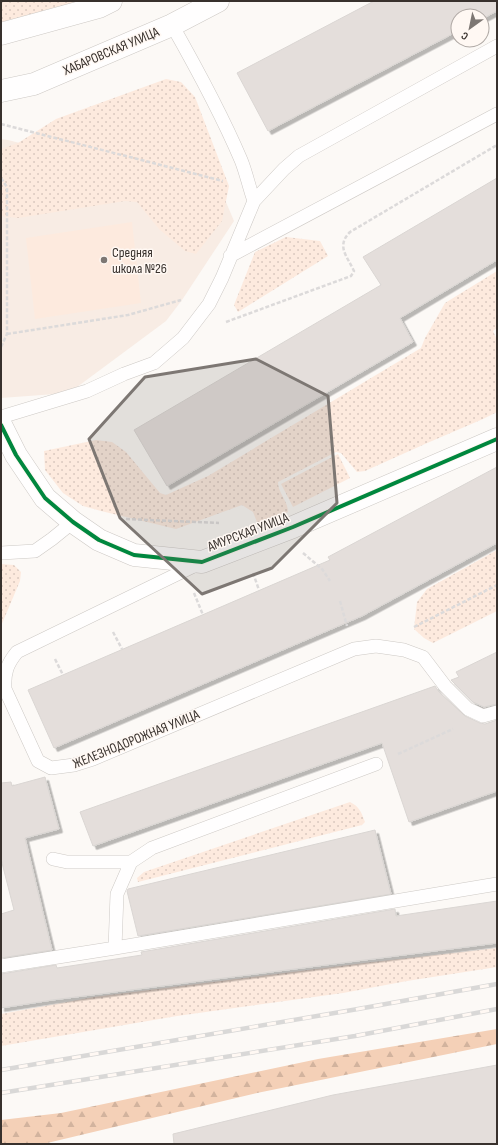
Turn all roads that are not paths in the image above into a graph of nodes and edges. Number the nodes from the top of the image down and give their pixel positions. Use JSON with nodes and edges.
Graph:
{"nodes":[{"id":1,"x":111,"y":1,"type":"edge"},
{"id":2,"x":218,"y":1,"type":"edge"},
{"id":3,"x":172,"y":25,"type":"junction"},
{"id":4,"x":1,"y":34,"type":"edge"},
{"id":5,"x":497,"y":46,"type":"edge"},
{"id":6,"x":1,"y":91,"type":"edge"},
{"id":7,"x":497,"y":114,"type":"edge"},
{"id":8,"x":254,"y":201,"type":"junction"},
{"id":9,"x":230,"y":256,"type":"junction"},
{"id":10,"x":1,"y":417,"type":"edge"},
{"id":11,"x":1,"y":425,"type":"edge"},
{"id":12,"x":497,"y":439,"type":"edge"},
{"id":13,"x":73,"y":522,"type":"junction"},
{"id":14,"x":1,"y":553,"type":"edge"},
{"id":15,"x":202,"y":562,"type":"junction"},
{"id":16,"x":497,"y":712,"type":"edge"},
{"id":17,"x":376,"y":764,"type":"road end"},
{"id":18,"x":53,"y":859,"type":"dead end"},
{"id":19,"x":131,"y":862,"type":"junction"},
{"id":20,"x":497,"y":884,"type":"edge"},
{"id":21,"x":115,"y":948,"type":"junction"},
{"id":22,"x":1,"y":966,"type":"edge"}],
"edges":[{"from":1,"to":4,"type":"street"},
{"from":2,"to":3,"type":"street","name":"ХАБАРОВСКАЯ УЛИЦА"},
{"from":3,"to":6,"type":"street","name":"ХАБАРОВСКАЯ УЛИЦА"},
{"from":3,"to":8,"type":"lane"},
{"from":5,"to":8,"type":"lane"},
{"from":7,"to":9,"type":"lane"},
{"from":8,"to":9,"type":"lane"},
{"from":9,"to":10,"type":"lane"},
{"from":11,"to":13,"type":"street","name":"АМУРСКАЯ УЛИЦА"},
{"from":12,"to":15,"type":"street","name":"АМУРСКАЯ УЛИЦА"},
{"from":13,"to":14,"type":"lane"},
{"from":13,"to":15,"type":"street","name":"АМУРСКАЯ УЛИЦА"},
{"from":15,"to":16,"type":"lane","name":"ЖЕЛЕЗНОДОРОЖНАЯ УЛИЦА"},
{"from":17,"to":19,"type":"lane"},
{"from":18,"to":19,"type":"lane"},
{"from":19,"to":21,"type":"lane"},
{"from":20,"to":21,"type":"lane"},
{"from":21,"to":22,"type":"lane"}]}
